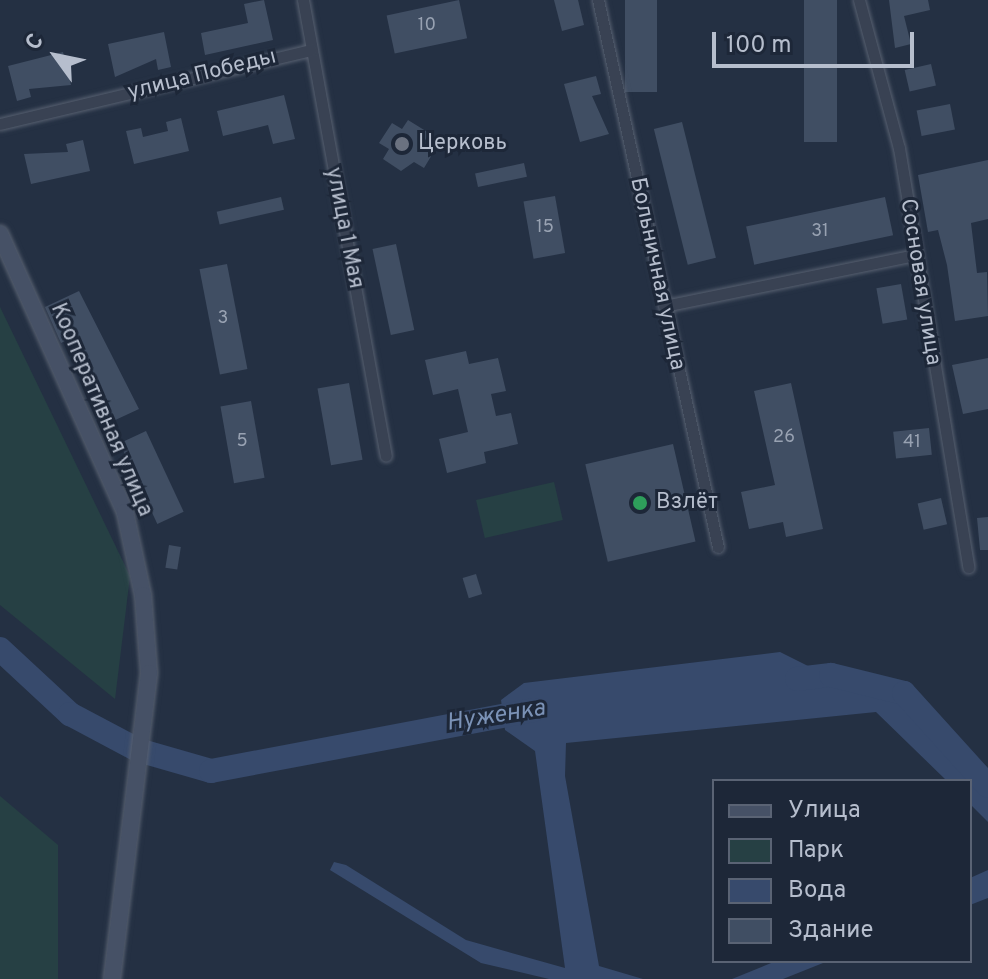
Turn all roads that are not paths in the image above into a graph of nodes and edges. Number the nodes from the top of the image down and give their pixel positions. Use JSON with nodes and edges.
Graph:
{"nodes":[{"id":1,"x":303,"y":0,"type":"edge"},
{"id":2,"x":598,"y":0,"type":"edge"},
{"id":3,"x":859,"y":0,"type":"edge"},
{"id":4,"x":311,"y":50,"type":"junction"},
{"id":5,"x":0,"y":124,"type":"edge"},
{"id":6,"x":0,"y":234,"type":"edge"},
{"id":7,"x":914,"y":255,"type":"junction"},
{"id":8,"x":664,"y":306,"type":"junction"},
{"id":9,"x":386,"y":456,"type":"dead end"},
{"id":10,"x":718,"y":547,"type":"dead end"},
{"id":11,"x":968,"y":567,"type":"dead end"},
{"id":12,"x":112,"y":979,"type":"edge"}],
"edges":[{"from":1,"to":4,"type":"street","name":"улица 1 Мая"},
{"from":2,"to":8,"type":"street","name":"Больничная улица"},
{"from":3,"to":7,"type":"street","name":"Сосновая улица"},
{"from":4,"to":5,"type":"street","name":"улица Победы"},
{"from":4,"to":9,"type":"street","name":"улица 1 Мая"},
{"from":6,"to":12,"type":"street","name":"Кооперативная улица"},
{"from":7,"to":8,"type":"street"},
{"from":7,"to":11,"type":"street","name":"Сосновая улица"},
{"from":8,"to":10,"type":"street","name":"Больничная улица"}]}
